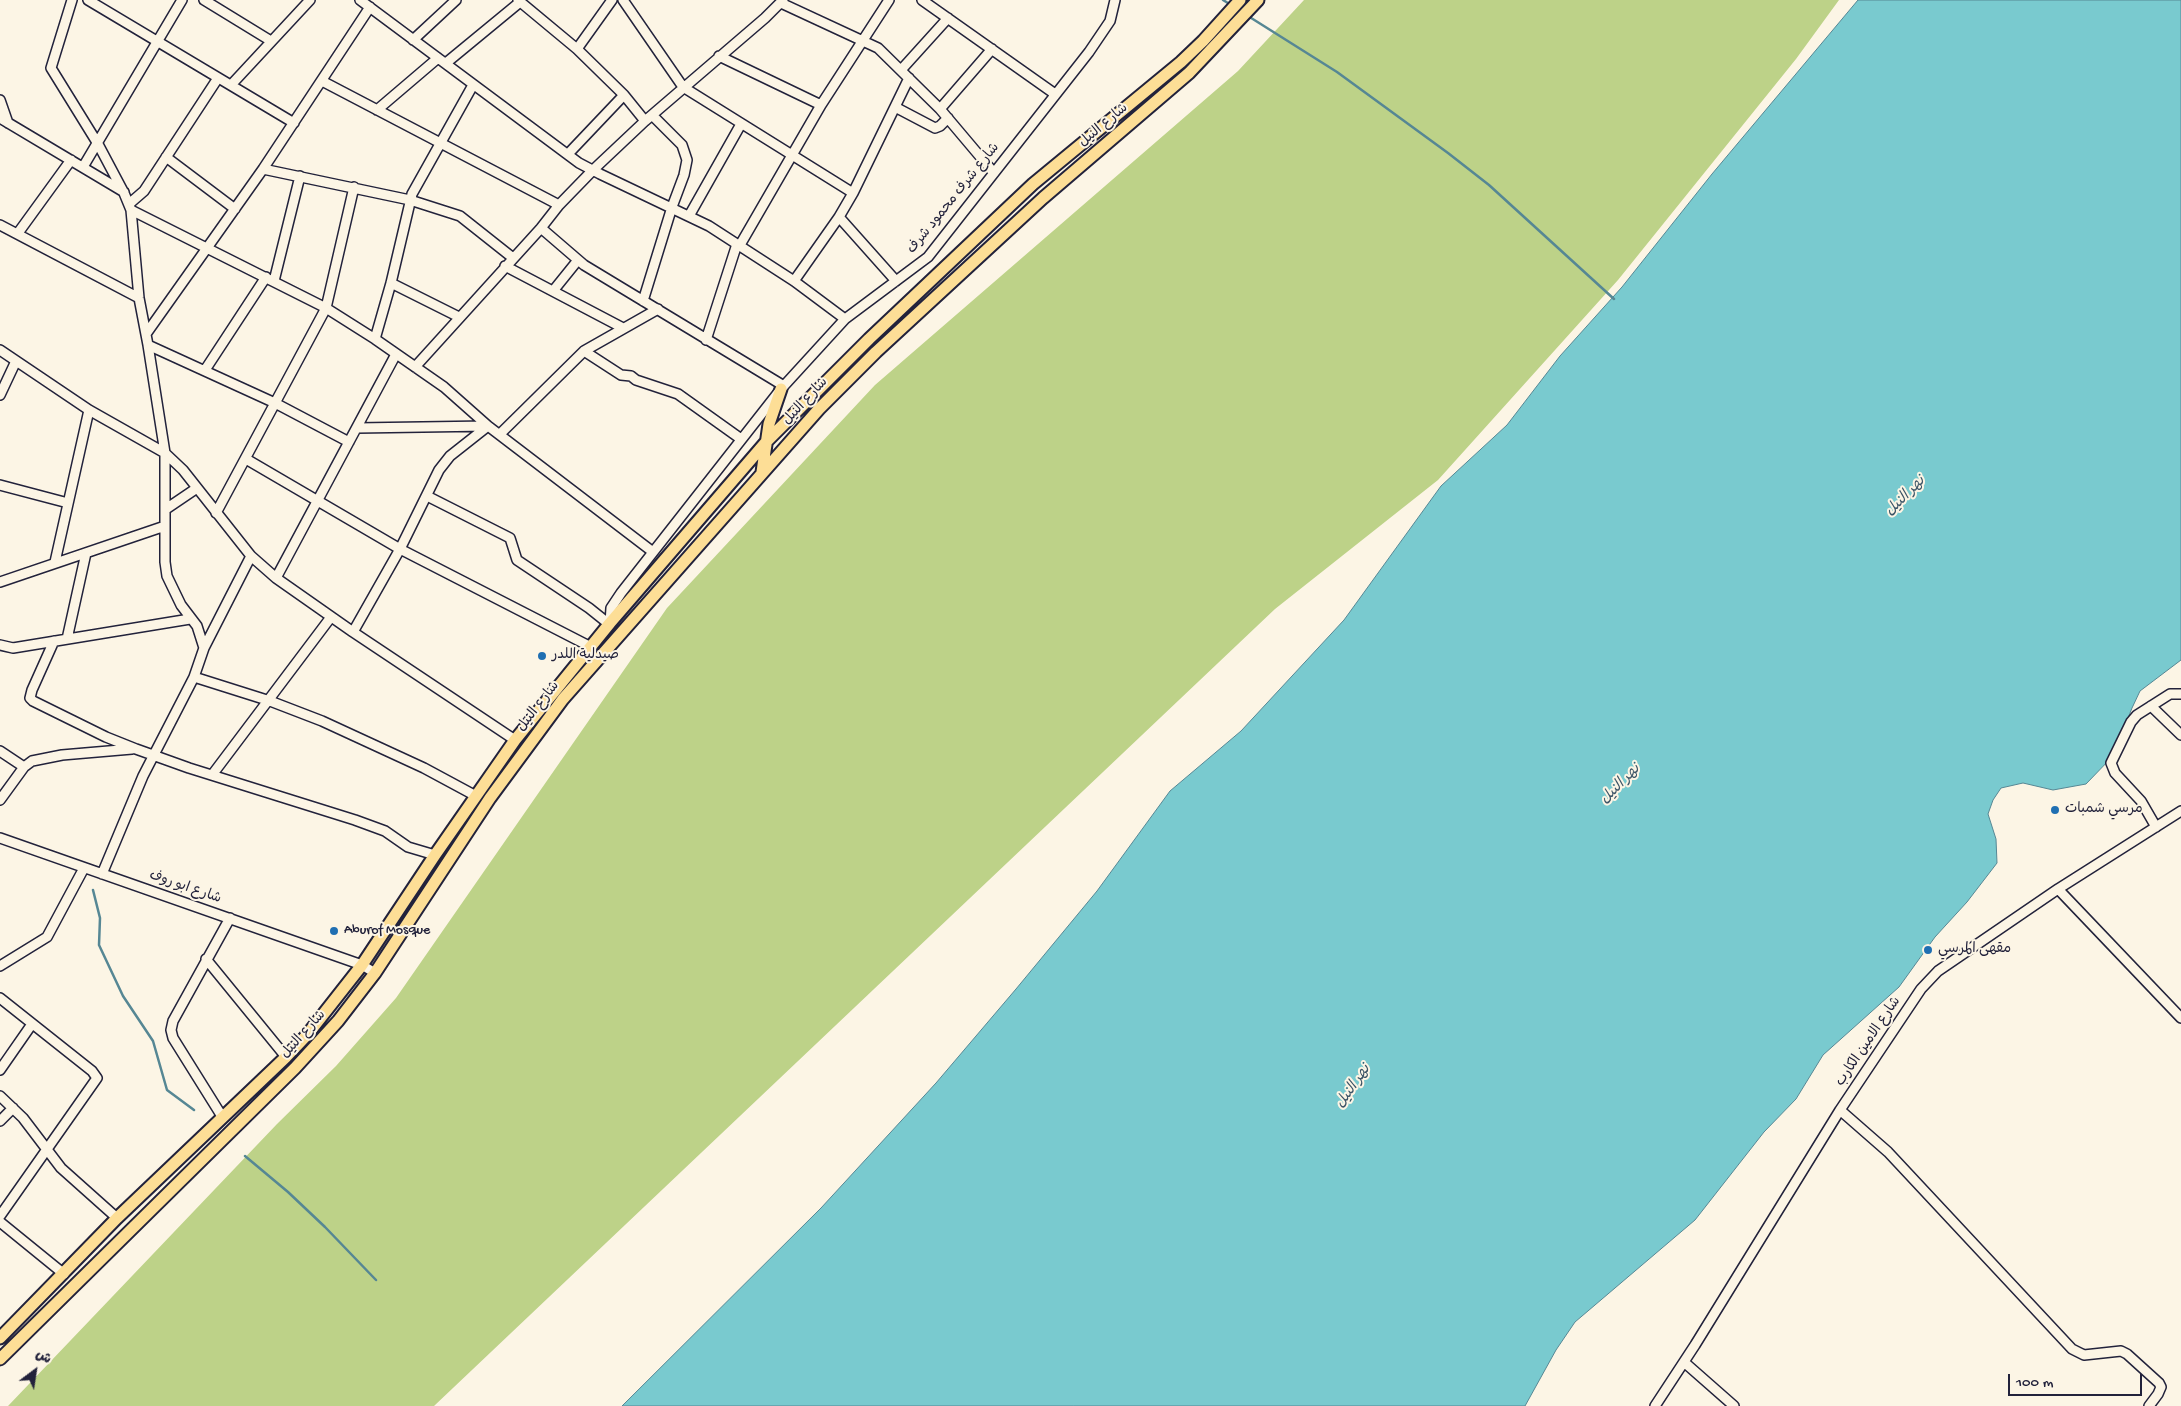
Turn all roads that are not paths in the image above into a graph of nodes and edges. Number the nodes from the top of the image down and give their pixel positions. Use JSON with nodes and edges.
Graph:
{"nodes":[{"id":1,"x":72,"y":0,"type":"edge"},
{"id":2,"x":88,"y":0,"type":"edge"},
{"id":3,"x":182,"y":0,"type":"edge"},
{"id":4,"x":204,"y":0,"type":"edge"},
{"id":5,"x":310,"y":0,"type":"edge"},
{"id":6,"x":360,"y":0,"type":"edge"},
{"id":7,"x":612,"y":0,"type":"edge"},
{"id":8,"x":623,"y":0,"type":"edge"},
{"id":9,"x":889,"y":0,"type":"edge"},
{"id":10,"x":922,"y":0,"type":"edge"},
{"id":11,"x":1115,"y":0,"type":"edge"},
{"id":12,"x":1240,"y":0,"type":"edge"},
{"id":13,"x":1257,"y":0,"type":"edge"},
{"id":14,"x":454,"y":1,"type":"edge"},
{"id":15,"x":519,"y":1,"type":"edge"},
{"id":16,"x":782,"y":2,"type":"edge"},
{"id":17,"x":370,"y":7,"type":"junction"},
{"id":18,"x":948,"y":18,"type":"junction"},
{"id":19,"x":862,"y":39,"type":"junction"},
{"id":20,"x":413,"y":40,"type":"junction"},
{"id":21,"x":271,"y":41,"type":"junction"},
{"id":22,"x":158,"y":42,"type":"junction"},
{"id":23,"x":576,"y":49,"type":"junction"},
{"id":24,"x":992,"y":49,"type":"junction"},
{"id":25,"x":719,"y":56,"type":"junction"},
{"id":26,"x":442,"y":61,"type":"junction"},
{"id":27,"x":901,"y":70,"type":"junction"},
{"id":28,"x":218,"y":78,"type":"junction"},
{"id":29,"x":909,"y":78,"type":"junction"},
{"id":30,"x":322,"y":80,"type":"junction"},
{"id":31,"x":231,"y":85,"type":"junction"},
{"id":32,"x":472,"y":85,"type":"junction"},
{"id":33,"x":683,"y":87,"type":"junction"},
{"id":34,"x":1056,"y":94,"type":"junction"},
{"id":35,"x":624,"y":96,"type":"junction"},
{"id":36,"x":0,"y":100,"type":"edge"},
{"id":37,"x":821,"y":105,"type":"junction"},
{"id":38,"x":895,"y":107,"type":"junction"},
{"id":39,"x":940,"y":108,"type":"junction"},
{"id":40,"x":377,"y":110,"type":"junction"},
{"id":41,"x":649,"y":118,"type":"junction"},
{"id":42,"x":948,"y":118,"type":"junction"},
{"id":43,"x":4,"y":120,"type":"edge"},
{"id":44,"x":294,"y":123,"type":"junction"},
{"id":45,"x":741,"y":124,"type":"junction"},
{"id":46,"x":440,"y":142,"type":"junction"},
{"id":47,"x":98,"y":144,"type":"junction"},
{"id":48,"x":568,"y":154,"type":"junction"},
{"id":49,"x":791,"y":155,"type":"junction"},
{"id":50,"x":166,"y":157,"type":"junction"},
{"id":51,"x":71,"y":160,"type":"junction"},
{"id":52,"x":83,"y":167,"type":"junction"},
{"id":53,"x":263,"y":169,"type":"junction"},
{"id":54,"x":593,"y":170,"type":"junction"},
{"id":55,"x":994,"y":173,"type":"junction"},
{"id":56,"x":300,"y":176,"type":"junction"},
{"id":57,"x":354,"y":187,"type":"junction"},
{"id":58,"x":124,"y":192,"type":"junction"},
{"id":59,"x":853,"y":193,"type":"junction"},
{"id":60,"x":410,"y":200,"type":"junction"},
{"id":61,"x":559,"y":205,"type":"junction"},
{"id":62,"x":130,"y":207,"type":"junction"},
{"id":63,"x":672,"y":208,"type":"junction"},
{"id":64,"x":235,"y":209,"type":"junction"},
{"id":65,"x":689,"y":216,"type":"junction"},
{"id":66,"x":838,"y":217,"type":"junction"},
{"id":67,"x":0,"y":226,"type":"edge"},
{"id":68,"x":541,"y":228,"type":"junction"},
{"id":69,"x":18,"y":233,"type":"junction"},
{"id":70,"x":739,"y":244,"type":"junction"},
{"id":71,"x":207,"y":248,"type":"junction"},
{"id":72,"x":513,"y":258,"type":"junction"},
{"id":73,"x":578,"y":260,"type":"junction"},
{"id":74,"x":505,"y":266,"type":"junction"},
{"id":75,"x":270,"y":279,"type":"junction"},
{"id":76,"x":794,"y":281,"type":"junction"},
{"id":77,"x":896,"y":281,"type":"junction"},
{"id":78,"x":392,"y":283,"type":"junction"},
{"id":79,"x":553,"y":291,"type":"junction"},
{"id":80,"x":139,"y":298,"type":"junction"},
{"id":81,"x":643,"y":301,"type":"junction"},
{"id":82,"x":326,"y":308,"type":"junction"},
{"id":83,"x":658,"y":309,"type":"junction"},
{"id":84,"x":460,"y":317,"type":"junction"},
{"id":85,"x":846,"y":319,"type":"junction"},
{"id":86,"x":623,"y":328,"type":"junction"},
{"id":87,"x":146,"y":334,"type":"junction"},
{"id":88,"x":375,"y":340,"type":"junction"},
{"id":89,"x":706,"y":340,"type":"junction"},
{"id":90,"x":148,"y":345,"type":"junction"},
{"id":91,"x":0,"y":350,"type":"edge"},
{"id":92,"x":584,"y":351,"type":"junction"},
{"id":93,"x":396,"y":354,"type":"junction"},
{"id":94,"x":16,"y":361,"type":"junction"},
{"id":95,"x":415,"y":367,"type":"junction"},
{"id":96,"x":205,"y":370,"type":"junction"},
{"id":97,"x":783,"y":387,"type":"junction"},
{"id":98,"x":0,"y":395,"type":"edge"},
{"id":99,"x":275,"y":403,"type":"junction"},
{"id":100,"x":89,"y":410,"type":"junction"},
{"id":101,"x":488,"y":426,"type":"junction"},
{"id":102,"x":357,"y":428,"type":"junction"},
{"id":103,"x":500,"y":434,"type":"junction"},
{"id":104,"x":741,"y":439,"type":"junction"},
{"id":105,"x":349,"y":442,"type":"junction"},
{"id":106,"x":766,"y":442,"type":"junction"},
{"id":107,"x":165,"y":453,"type":"junction"},
{"id":108,"x":246,"y":459,"type":"junction"},
{"id":109,"x":762,"y":472,"type":"junction"},
{"id":110,"x":0,"y":485,"type":"edge"},
{"id":111,"x":196,"y":488,"type":"junction"},
{"id":112,"x":426,"y":496,"type":"junction"},
{"id":113,"x":318,"y":501,"type":"junction"},
{"id":114,"x":68,"y":502,"type":"junction"},
{"id":115,"x":166,"y":509,"type":"junction"},
{"id":116,"x":216,"y":513,"type":"junction"},
{"id":117,"x":165,"y":526,"type":"junction"},
{"id":118,"x":400,"y":550,"type":"junction"},
{"id":119,"x":652,"y":552,"type":"junction"},
{"id":120,"x":86,"y":553,"type":"junction"},
{"id":121,"x":251,"y":556,"type":"junction"},
{"id":122,"x":55,"y":562,"type":"junction"},
{"id":123,"x":276,"y":578,"type":"junction"},
{"id":124,"x":0,"y":582,"type":"edge"},
{"id":125,"x":331,"y":616,"type":"junction"},
{"id":126,"x":190,"y":619,"type":"junction"},
{"id":127,"x":609,"y":624,"type":"junction"},
{"id":128,"x":353,"y":632,"type":"junction"},
{"id":129,"x":67,"y":639,"type":"junction"},
{"id":130,"x":54,"y":641,"type":"junction"},
{"id":131,"x":0,"y":645,"type":"edge"},
{"id":132,"x":590,"y":647,"type":"junction"},
{"id":133,"x":204,"y":648,"type":"junction"},
{"id":134,"x":194,"y":677,"type":"junction"},
{"id":135,"x":2181,"y":694,"type":"edge"},
{"id":136,"x":270,"y":701,"type":"junction"},
{"id":137,"x":2151,"y":706,"type":"junction"},
{"id":138,"x":2181,"y":735,"type":"edge"},
{"id":139,"x":515,"y":740,"type":"junction"},
{"id":140,"x":136,"y":749,"type":"junction"},
{"id":141,"x":0,"y":750,"type":"edge"},
{"id":142,"x":153,"y":755,"type":"junction"},
{"id":143,"x":24,"y":767,"type":"junction"},
{"id":144,"x":212,"y":775,"type":"junction"},
{"id":145,"x":476,"y":796,"type":"junction"},
{"id":146,"x":0,"y":800,"type":"edge"},
{"id":147,"x":2181,"y":811,"type":"edge"},
{"id":148,"x":2156,"y":827,"type":"junction"},
{"id":149,"x":0,"y":838,"type":"edge"},
{"id":150,"x":435,"y":855,"type":"junction"},
{"id":151,"x":84,"y":868,"type":"junction"},
{"id":152,"x":102,"y":874,"type":"junction"},
{"id":153,"x":2058,"y":889,"type":"junction"},
{"id":154,"x":230,"y":918,"type":"junction"},
{"id":155,"x":206,"y":959,"type":"junction"},
{"id":156,"x":362,"y":965,"type":"junction"},
{"id":157,"x":0,"y":966,"type":"edge"},
{"id":158,"x":375,"y":973,"type":"junction"},
{"id":159,"x":0,"y":998,"type":"edge"},
{"id":160,"x":2181,"y":1018,"type":"edge"},
{"id":161,"x":32,"y":1024,"type":"junction"},
{"id":162,"x":286,"y":1058,"type":"junction"},
{"id":163,"x":0,"y":1070,"type":"edge"},
{"id":164,"x":0,"y":1096,"type":"edge"},
{"id":165,"x":13,"y":1108,"type":"junction"},
{"id":166,"x":1840,"y":1110,"type":"junction"},
{"id":167,"x":223,"y":1118,"type":"junction"},
{"id":168,"x":0,"y":1121,"type":"edge"},
{"id":169,"x":46,"y":1148,"type":"junction"},
{"id":170,"x":0,"y":1216,"type":"edge"},
{"id":171,"x":118,"y":1218,"type":"junction"},
{"id":172,"x":0,"y":1222,"type":"edge"},
{"id":173,"x":64,"y":1274,"type":"junction"},
{"id":174,"x":0,"y":1338,"type":"edge"},
{"id":175,"x":0,"y":1359,"type":"edge"},
{"id":176,"x":1684,"y":1362,"type":"junction"},
{"id":177,"x":1655,"y":1406,"type":"edge"},
{"id":178,"x":1734,"y":1406,"type":"edge"},
{"id":179,"x":2149,"y":1406,"type":"edge"}],
"edges":[{"from":1,"to":47,"type":"street"},
{"from":2,"to":22,"type":"street"},
{"from":3,"to":22,"type":"street"},
{"from":4,"to":21,"type":"street"},
{"from":5,"to":21,"type":"street"},
{"from":6,"to":17,"type":"street"},
{"from":7,"to":23,"type":"street"},
{"from":8,"to":33,"type":"street"},
{"from":9,"to":19,"type":"street"},
{"from":10,"to":18,"type":"street"},
{"from":11,"to":34,"type":"street","name":"شارع شرف محمود شرف"},
{"from":12,"to":106,"type":"main road","name":"شارع النيل"},
{"from":13,"to":109,"type":"main road","name":"شارع النيل"},
{"from":14,"to":20,"type":"street"},
{"from":15,"to":23,"type":"street"},
{"from":15,"to":26,"type":"street"},
{"from":16,"to":19,"type":"street"},
{"from":16,"to":25,"type":"street"},
{"from":17,"to":20,"type":"street"},
{"from":17,"to":30,"type":"street"},
{"from":18,"to":24,"type":"street"},
{"from":18,"to":27,"type":"street"},
{"from":19,"to":27,"type":"street"},
{"from":19,"to":37,"type":"street"},
{"from":20,"to":26,"type":"street"},
{"from":21,"to":31,"type":"street"},
{"from":22,"to":28,"type":"street"},
{"from":22,"to":47,"type":"street"},
{"from":23,"to":35,"type":"street"},
{"from":24,"to":34,"type":"street"},
{"from":24,"to":39,"type":"street"},
{"from":25,"to":33,"type":"street"},
{"from":25,"to":37,"type":"street"},
{"from":26,"to":32,"type":"street"},
{"from":26,"to":40,"type":"street"},
{"from":27,"to":29,"type":"street"},
{"from":28,"to":31,"type":"street"},
{"from":28,"to":50,"type":"street"},
{"from":29,"to":38,"type":"street"},
{"from":29,"to":39,"type":"street"},
{"from":30,"to":40,"type":"street"},
{"from":30,"to":44,"type":"street"},
{"from":31,"to":44,"type":"street"},
{"from":32,"to":46,"type":"street"},
{"from":32,"to":48,"type":"street"},
{"from":33,"to":41,"type":"street"},
{"from":33,"to":45,"type":"street"},
{"from":34,"to":55,"type":"street","name":"شارع شرف محمود شرف"},
{"from":35,"to":41,"type":"street"},
{"from":35,"to":48,"type":"street"},
{"from":36,"to":43,"type":"street"},
{"from":37,"to":49,"type":"street"},
{"from":38,"to":42,"type":"street"},
{"from":38,"to":59,"type":"street"},
{"from":39,"to":42,"type":"street"},
{"from":40,"to":46,"type":"street"},
{"from":41,"to":54,"type":"street"},
{"from":41,"to":63,"type":"street"},
{"from":42,"to":55,"type":"street"},
{"from":43,"to":51,"type":"street"},
{"from":44,"to":53,"type":"street"},
{"from":45,"to":49,"type":"street"},
{"from":45,"to":65,"type":"street"},
{"from":46,"to":60,"type":"street"},
{"from":46,"to":61,"type":"street"},
{"from":47,"to":52,"type":"street"},
{"from":47,"to":58,"type":"street"},
{"from":48,"to":54,"type":"street"},
{"from":49,"to":59,"type":"street"},
{"from":49,"to":70,"type":"street"},
{"from":50,"to":62,"type":"street"},
{"from":50,"to":64,"type":"street"},
{"from":51,"to":52,"type":"street"},
{"from":51,"to":69,"type":"street"},
{"from":52,"to":58,"type":"street"},
{"from":53,"to":56,"type":"street"},
{"from":53,"to":64,"type":"street"},
{"from":54,"to":61,"type":"street"},
{"from":54,"to":63,"type":"street"},
{"from":55,"to":77,"type":"street","name":"شارع شرف محمود شرف"},
{"from":56,"to":57,"type":"street"},
{"from":56,"to":75,"type":"street"},
{"from":57,"to":60,"type":"street"},
{"from":57,"to":82,"type":"street"},
{"from":58,"to":62,"type":"street"},
{"from":59,"to":66,"type":"street"},
{"from":60,"to":72,"type":"street"},
{"from":60,"to":78,"type":"street"},
{"from":61,"to":68,"type":"street"},
{"from":62,"to":71,"type":"street"},
{"from":62,"to":80,"type":"street"},
{"from":63,"to":65,"type":"street"},
{"from":63,"to":81,"type":"street"},
{"from":64,"to":71,"type":"street"},
{"from":65,"to":70,"type":"street"},
{"from":66,"to":76,"type":"street"},
{"from":66,"to":77,"type":"street"},
{"from":67,"to":69,"type":"street"},
{"from":68,"to":72,"type":"street"},
{"from":68,"to":73,"type":"street"},
{"from":69,"to":80,"type":"street"},
{"from":70,"to":76,"type":"street"},
{"from":70,"to":89,"type":"street"},
{"from":71,"to":75,"type":"street"},
{"from":71,"to":87,"type":"street"},
{"from":72,"to":74,"type":"street"},
{"from":73,"to":79,"type":"street"},
{"from":73,"to":81,"type":"street"},
{"from":74,"to":79,"type":"street"},
{"from":74,"to":84,"type":"street"},
{"from":75,"to":82,"type":"street"},
{"from":75,"to":96,"type":"street"},
{"from":76,"to":85,"type":"street"},
{"from":77,"to":85,"type":"street","name":"شارع شرف محمود شرف"},
{"from":78,"to":84,"type":"street"},
{"from":78,"to":88,"type":"street"},
{"from":79,"to":86,"type":"street"},
{"from":80,"to":87,"type":"street"},
{"from":81,"to":83,"type":"street"},
{"from":82,"to":88,"type":"street"},
{"from":82,"to":99,"type":"street"},
{"from":83,"to":86,"type":"street"},
{"from":83,"to":89,"type":"street"},
{"from":84,"to":95,"type":"street"},
{"from":85,"to":97,"type":"street","name":"شارع شرف محمود شرف"},
{"from":86,"to":92,"type":"street"},
{"from":87,"to":90,"type":"street"},
{"from":88,"to":93,"type":"street"},
{"from":89,"to":97,"type":"street"},
{"from":90,"to":96,"type":"street"},
{"from":90,"to":107,"type":"street"},
{"from":91,"to":94,"type":"street"},
{"from":92,"to":103,"type":"street"},
{"from":92,"to":104,"type":"street"},
{"from":93,"to":95,"type":"street"},
{"from":93,"to":102,"type":"street"},
{"from":94,"to":98,"type":"street"},
{"from":94,"to":100,"type":"street"},
{"from":95,"to":101,"type":"street"},
{"from":96,"to":99,"type":"street"},
{"from":97,"to":104,"type":"street","name":"شارع شرف محمود شرف"},
{"from":97,"to":106,"type":"main road"},
{"from":99,"to":105,"type":"street"},
{"from":99,"to":108,"type":"street"},
{"from":100,"to":107,"type":"street"},
{"from":100,"to":114,"type":"street"},
{"from":101,"to":102,"type":"street"},
{"from":101,"to":103,"type":"street"},
{"from":101,"to":112,"type":"street"},
{"from":102,"to":105,"type":"street"},
{"from":103,"to":119,"type":"street"},
{"from":104,"to":119,"type":"street","name":"شارع شرف محمود شرف"},
{"from":105,"to":113,"type":"street"},
{"from":106,"to":109,"type":"main road"},
{"from":106,"to":127,"type":"main road","name":"شارع النيل"},
{"from":107,"to":111,"type":"street"},
{"from":107,"to":115,"type":"street"},
{"from":108,"to":113,"type":"street"},
{"from":108,"to":116,"type":"street"},
{"from":109,"to":158,"type":"main road","name":"شارع النيل"},
{"from":110,"to":114,"type":"street"},
{"from":111,"to":115,"type":"street"},
{"from":111,"to":116,"type":"street"},
{"from":112,"to":118,"type":"street"},
{"from":112,"to":127,"type":"street"},
{"from":113,"to":118,"type":"street"},
{"from":113,"to":123,"type":"street"},
{"from":114,"to":122,"type":"street"},
{"from":115,"to":117,"type":"street"},
{"from":116,"to":121,"type":"street"},
{"from":117,"to":120,"type":"street"},
{"from":117,"to":126,"type":"street"},
{"from":118,"to":128,"type":"street"},
{"from":118,"to":132,"type":"street"},
{"from":119,"to":127,"type":"street","name":"شارع شرف محمود شرف"},
{"from":120,"to":122,"type":"street"},
{"from":120,"to":129,"type":"street"},
{"from":121,"to":123,"type":"street"},
{"from":121,"to":133,"type":"street"},
{"from":122,"to":124,"type":"street"},
{"from":123,"to":125,"type":"street"},
{"from":125,"to":128,"type":"street"},
{"from":125,"to":136,"type":"street"},
{"from":126,"to":129,"type":"street"},
{"from":126,"to":133,"type":"street"},
{"from":127,"to":132,"type":"main road","name":"شارع النيل"},
{"from":128,"to":139,"type":"street"},
{"from":129,"to":130,"type":"street"},
{"from":130,"to":131,"type":"street"},
{"from":130,"to":140,"type":"street"},
{"from":132,"to":139,"type":"main road","name":"شارع النيل"},
{"from":133,"to":134,"type":"street"},
{"from":134,"to":136,"type":"street"},
{"from":134,"to":142,"type":"street"},
{"from":135,"to":137,"type":"street"},
{"from":136,"to":144,"type":"street"},
{"from":136,"to":145,"type":"street"},
{"from":137,"to":138,"type":"street"},
{"from":137,"to":148,"type":"street"},
{"from":139,"to":145,"type":"main road","name":"شارع النيل"},
{"from":140,"to":142,"type":"street"},
{"from":140,"to":143,"type":"street"},
{"from":141,"to":143,"type":"street"},
{"from":142,"to":144,"type":"street"},
{"from":142,"to":152,"type":"street"},
{"from":143,"to":146,"type":"street"},
{"from":144,"to":150,"type":"street"},
{"from":145,"to":150,"type":"main road","name":"شارع النيل"},
{"from":147,"to":148,"type":"street","name":"شارع الامين الكارب"},
{"from":148,"to":153,"type":"street","name":"شارع الامين الكارب"},
{"from":149,"to":151,"type":"street","name":"شارع ابو روف"},
{"from":150,"to":156,"type":"main road","name":"شارع النيل"},
{"from":151,"to":152,"type":"street","name":"شارع ابو روف"},
{"from":151,"to":157,"type":"street"},
{"from":152,"to":154,"type":"street","name":"شارع ابو روف"},
{"from":153,"to":160,"type":"street"},
{"from":153,"to":166,"type":"street","name":"شارع الامين الكارب"},
{"from":154,"to":155,"type":"street"},
{"from":154,"to":156,"type":"street","name":"شارع ابو روف"},
{"from":155,"to":162,"type":"street"},
{"from":155,"to":167,"type":"street"},
{"from":156,"to":158,"type":"street","name":"شارع ابو روف"},
{"from":156,"to":162,"type":"main road","name":"شارع النيل"},
{"from":158,"to":175,"type":"main road","name":"شارع النيل"},
{"from":159,"to":161,"type":"street"},
{"from":161,"to":163,"type":"street"},
{"from":161,"to":169,"type":"street"},
{"from":162,"to":167,"type":"main road","name":"شارع النيل"},
{"from":164,"to":165,"type":"street"},
{"from":165,"to":168,"type":"street"},
{"from":165,"to":169,"type":"street"},
{"from":166,"to":176,"type":"street","name":"شارع الامين الكارب"},
{"from":166,"to":179,"type":"street"},
{"from":167,"to":171,"type":"main road","name":"شارع النيل"},
{"from":169,"to":170,"type":"street"},
{"from":169,"to":171,"type":"street"},
{"from":171,"to":173,"type":"main road","name":"شارع النيل"},
{"from":172,"to":173,"type":"street"},
{"from":173,"to":174,"type":"main road","name":"شارع النيل"},
{"from":176,"to":177,"type":"street","name":"شارع الامين الكارب"},
{"from":176,"to":178,"type":"street"}]}
